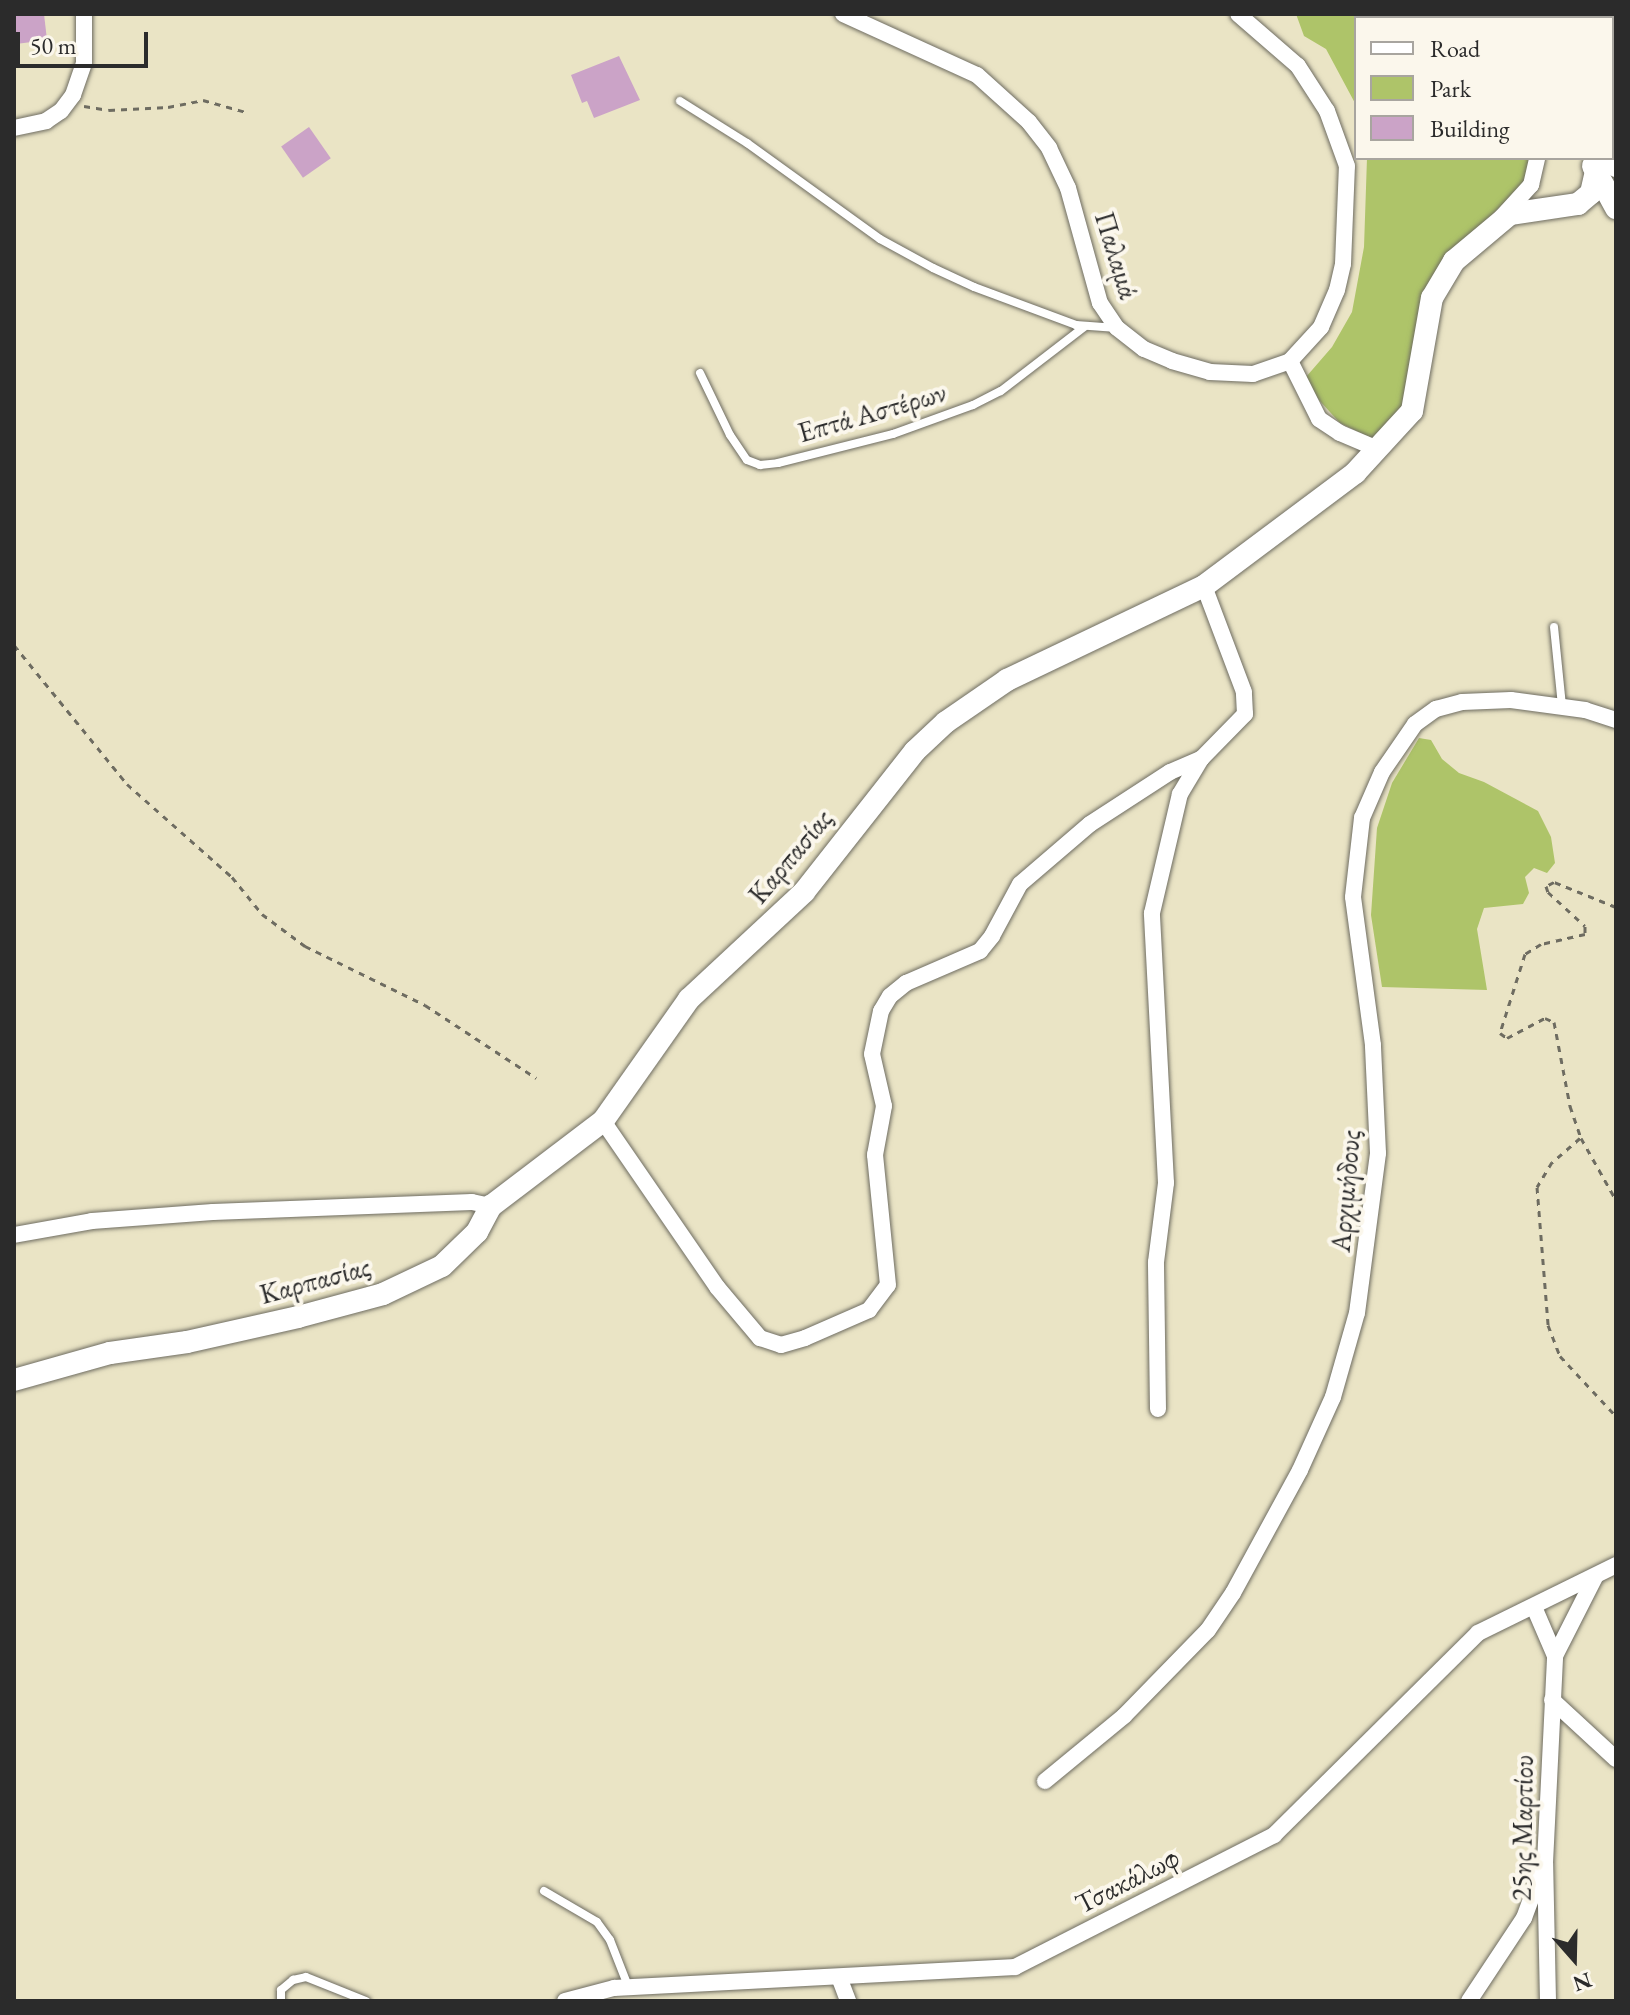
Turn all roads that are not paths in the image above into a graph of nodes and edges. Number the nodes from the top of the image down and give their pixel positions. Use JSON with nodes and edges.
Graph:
{"nodes":[{"id":1,"x":84,"y":14,"type":"edge"},
{"id":2,"x":843,"y":14,"type":"edge"},
{"id":3,"x":1238,"y":14,"type":"edge"},
{"id":4,"x":680,"y":101,"type":"dead end"},
{"id":5,"x":14,"y":128,"type":"edge"},
{"id":6,"x":1537,"y":160,"type":"edge"},
{"id":7,"x":1603,"y":163,"type":"edge"},
{"id":8,"x":1616,"y":208,"type":"edge"},
{"id":9,"x":1499,"y":219,"type":"junction"},
{"id":10,"x":1084,"y":327,"type":"junction"},
{"id":11,"x":1117,"y":328,"type":"junction"},
{"id":12,"x":1290,"y":361,"type":"junction"},
{"id":13,"x":700,"y":373,"type":"dead end"},
{"id":14,"x":1376,"y":448,"type":"junction"},
{"id":15,"x":1204,"y":586,"type":"junction"},
{"id":16,"x":1554,"y":627,"type":"dead end"},
{"id":17,"x":1562,"y":707,"type":"junction"},
{"id":18,"x":1616,"y":720,"type":"edge"},
{"id":19,"x":1201,"y":759,"type":"junction"},
{"id":20,"x":603,"y":1121,"type":"junction"},
{"id":21,"x":491,"y":1206,"type":"junction"},
{"id":22,"x":14,"y":1235,"type":"edge"},
{"id":23,"x":14,"y":1380,"type":"edge"},
{"id":24,"x":1158,"y":1409,"type":"dead end"},
{"id":25,"x":1616,"y":1565,"type":"edge"},
{"id":26,"x":1595,"y":1577,"type":"junction"},
{"id":27,"x":1534,"y":1607,"type":"junction"},
{"id":28,"x":1555,"y":1656,"type":"junction"},
{"id":29,"x":1552,"y":1700,"type":"junction"},
{"id":30,"x":1616,"y":1759,"type":"edge"},
{"id":31,"x":1045,"y":1781,"type":"dead end"},
{"id":32,"x":1545,"y":1863,"type":"junction"},
{"id":33,"x":544,"y":1891,"type":"dead end"},
{"id":34,"x":839,"y":1977,"type":"junction"},
{"id":35,"x":620,"y":1992,"type":"edge"},
{"id":36,"x":281,"y":2001,"type":"edge"},
{"id":37,"x":366,"y":2001,"type":"edge"},
{"id":38,"x":565,"y":2001,"type":"edge"},
{"id":39,"x":848,"y":2001,"type":"edge"},
{"id":40,"x":1469,"y":2001,"type":"edge"},
{"id":41,"x":1548,"y":2001,"type":"edge"}],
"edges":[{"from":1,"to":5,"type":"street"},
{"from":2,"to":11,"type":"street","name":"Παλαμά"},
{"from":3,"to":12,"type":"street","name":"Παλαμά"},
{"from":4,"to":10,"type":"lane"},
{"from":6,"to":9,"type":"street","name":"Καρπασίας"},
{"from":7,"to":8,"type":"street"},
{"from":7,"to":9,"type":"street","name":"Καρπασίας"},
{"from":9,"to":14,"type":"street","name":"Καρπασίας"},
{"from":10,"to":11,"type":"lane"},
{"from":10,"to":13,"type":"lane","name":"Επτά Αστέρων"},
{"from":11,"to":12,"type":"street","name":"Παλαμά"},
{"from":12,"to":14,"type":"street"},
{"from":14,"to":15,"type":"street","name":"Καρπασίας"},
{"from":15,"to":19,"type":"street"},
{"from":15,"to":20,"type":"street","name":"Καρπασίας"},
{"from":16,"to":17,"type":"lane"},
{"from":17,"to":18,"type":"street","name":"Αρχιμήδους"},
{"from":17,"to":31,"type":"street","name":"Αρχιμήδους"},
{"from":19,"to":20,"type":"street"},
{"from":19,"to":24,"type":"street"},
{"from":20,"to":21,"type":"street","name":"Καρπασίας"},
{"from":21,"to":22,"type":"street"},
{"from":21,"to":23,"type":"street","name":"Καρπασίας"},
{"from":25,"to":26,"type":"street","name":"Τσακάλωφ"},
{"from":26,"to":27,"type":"street","name":"Τσακάλωφ"},
{"from":26,"to":28,"type":"street","name":"25ης Μαρτίου"},
{"from":27,"to":28,"type":"street","name":"25ης Μαρτίου"},
{"from":27,"to":34,"type":"street","name":"Τσακάλωφ"},
{"from":28,"to":29,"type":"street","name":"25ης Μαρτίου"},
{"from":29,"to":30,"type":"street"},
{"from":29,"to":32,"type":"street","name":"25ης Μαρτίου"},
{"from":32,"to":40,"type":"street"},
{"from":32,"to":41,"type":"street","name":"25ης Μαρτίου"},
{"from":33,"to":35,"type":"lane"},
{"from":34,"to":35,"type":"street","name":"Τσακάλωφ"},
{"from":34,"to":39,"type":"street"},
{"from":35,"to":38,"type":"street","name":"Τσακάλωφ"},
{"from":36,"to":37,"type":"lane"}]}
